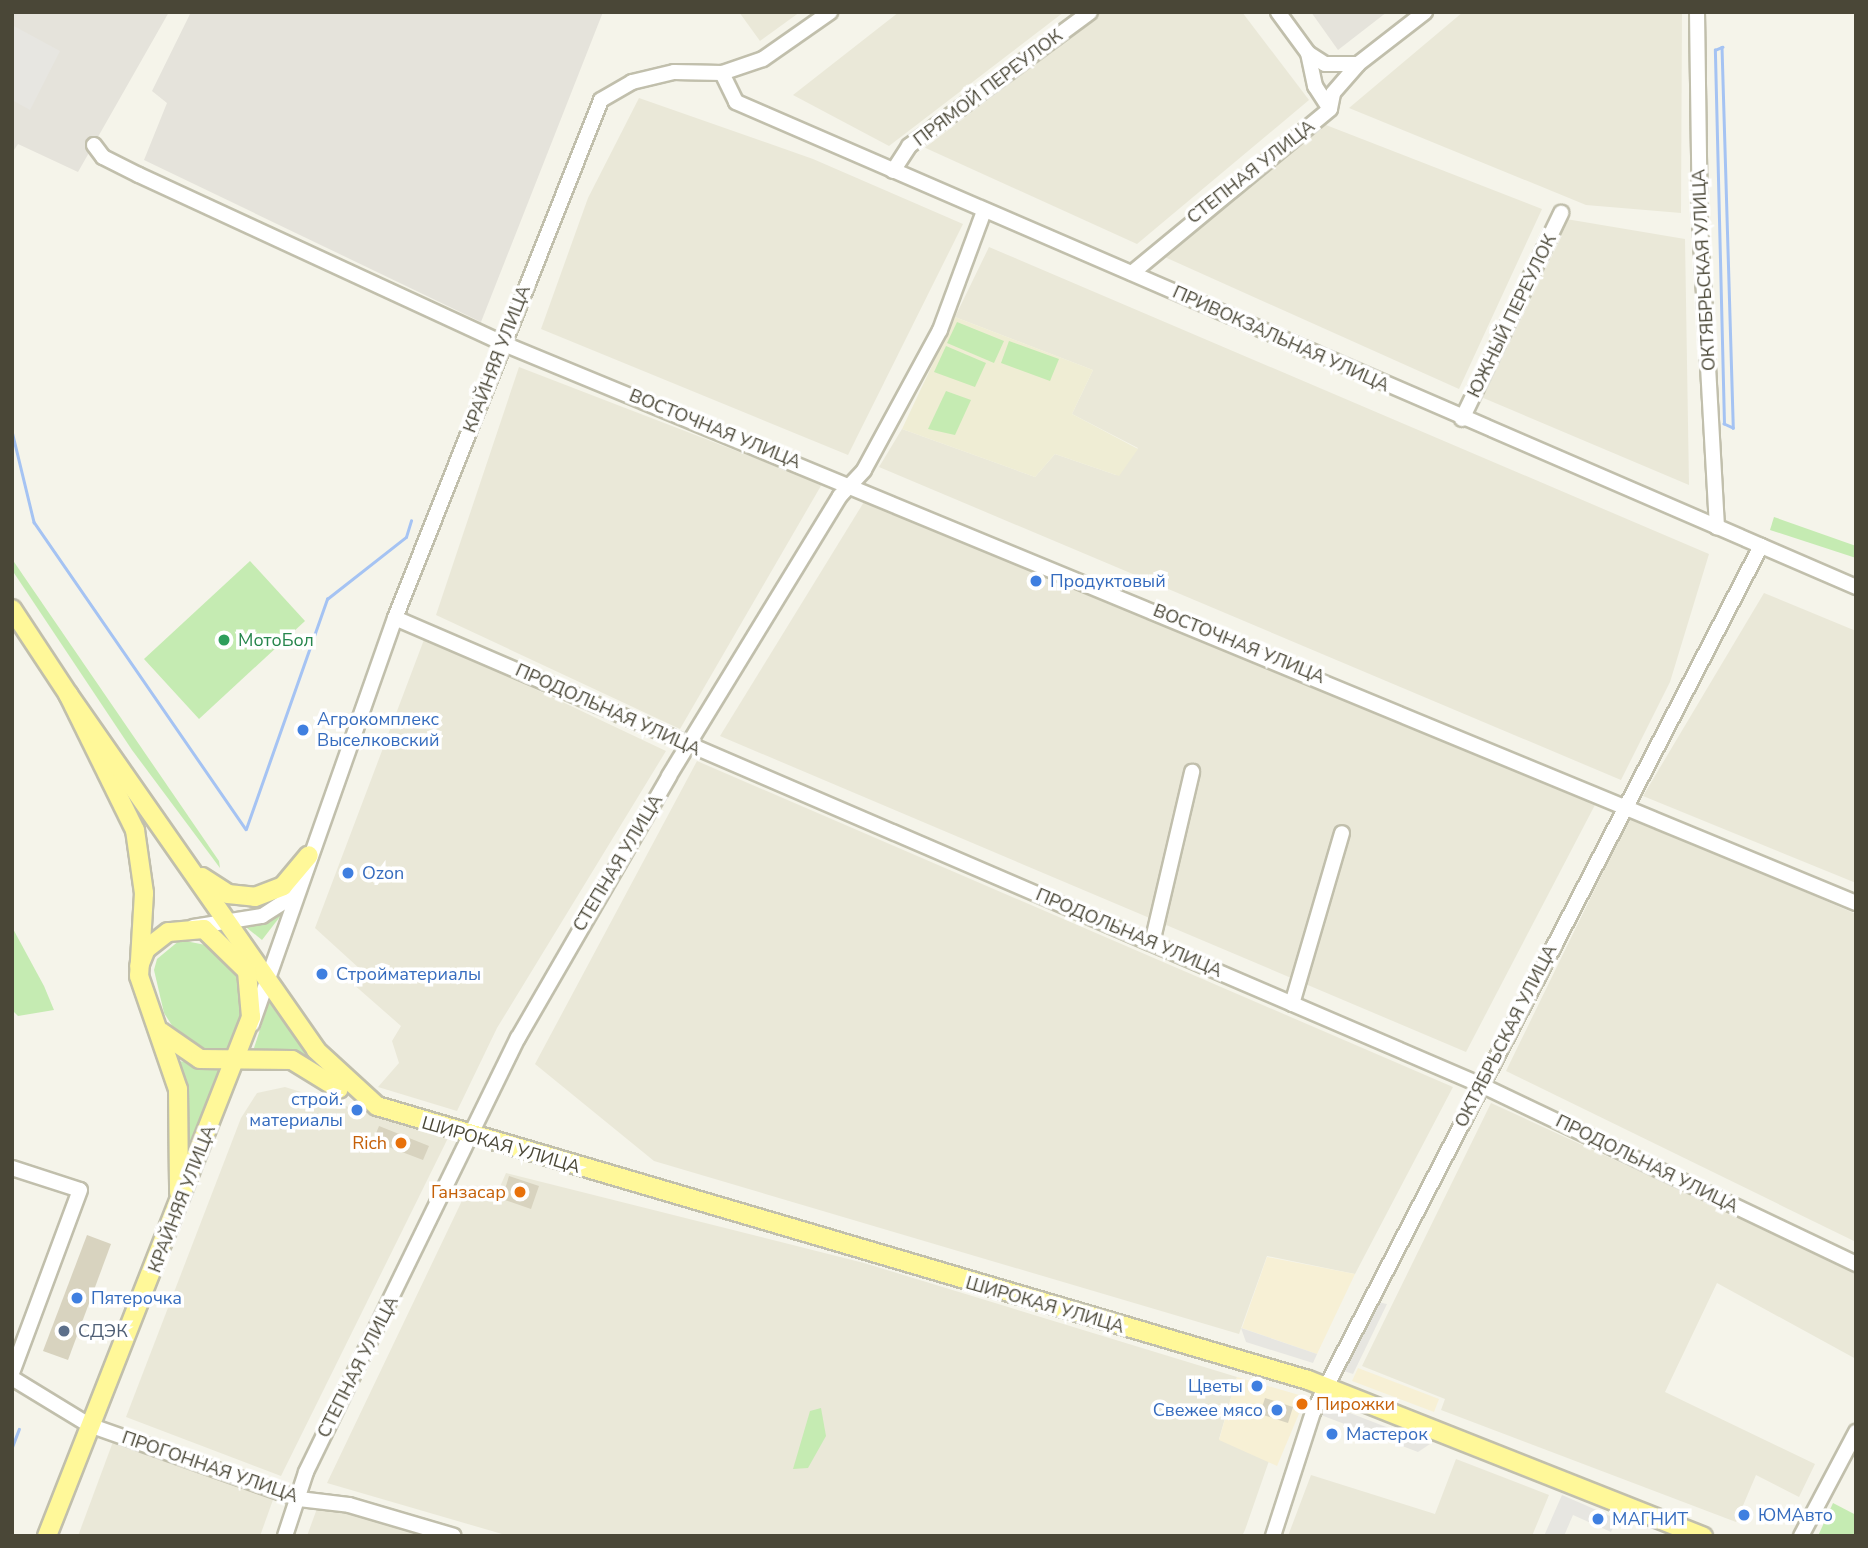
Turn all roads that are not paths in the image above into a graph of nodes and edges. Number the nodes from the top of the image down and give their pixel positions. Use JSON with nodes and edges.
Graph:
{"nodes":[{"id":1,"x":830,"y":12,"type":"edge"},
{"id":2,"x":1090,"y":12,"type":"edge"},
{"id":3,"x":1279,"y":12,"type":"edge"},
{"id":4,"x":1425,"y":12,"type":"edge"},
{"id":5,"x":1697,"y":12,"type":"edge"},
{"id":6,"x":1308,"y":53,"type":"junction"},
{"id":7,"x":1358,"y":64,"type":"junction"},
{"id":8,"x":722,"y":73,"type":"junction"},
{"id":9,"x":1330,"y":109,"type":"junction"},
{"id":10,"x":94,"y":145,"type":"dead end"},
{"id":11,"x":893,"y":171,"type":"junction"},
{"id":12,"x":984,"y":211,"type":"junction"},
{"id":13,"x":1561,"y":213,"type":"dead end"},
{"id":14,"x":1132,"y":273,"type":"junction"},
{"id":15,"x":504,"y":344,"type":"junction"},
{"id":16,"x":1462,"y":419,"type":"junction"},
{"id":17,"x":851,"y":484,"type":"junction"},
{"id":18,"x":1717,"y":528,"type":"junction"},
{"id":19,"x":1760,"y":546,"type":"junction"},
{"id":20,"x":1856,"y":587,"type":"edge"},
{"id":21,"x":12,"y":609,"type":"edge"},
{"id":22,"x":395,"y":618,"type":"junction"},
{"id":23,"x":68,"y":694,"type":"junction"},
{"id":24,"x":693,"y":746,"type":"junction"},
{"id":25,"x":1192,"y":772,"type":"dead end"},
{"id":26,"x":1626,"y":805,"type":"junction"},
{"id":27,"x":1342,"y":832,"type":"dead end"},
{"id":28,"x":309,"y":855,"type":"junction"},
{"id":29,"x":191,"y":869,"type":"junction"},
{"id":30,"x":1856,"y":903,"type":"edge"},
{"id":31,"x":228,"y":923,"type":"junction"},
{"id":32,"x":178,"y":928,"type":"junction"},
{"id":33,"x":1152,"y":943,"type":"junction"},
{"id":34,"x":228,"y":946,"type":"junction"},
{"id":35,"x":254,"y":961,"type":"junction"},
{"id":36,"x":139,"y":966,"type":"junction"},
{"id":37,"x":268,"y":984,"type":"junction"},
{"id":38,"x":1292,"y":1004,"type":"junction"},
{"id":39,"x":156,"y":1026,"type":"junction"},
{"id":40,"x":246,"y":1038,"type":"junction"},
{"id":41,"x":271,"y":1057,"type":"junction"},
{"id":42,"x":238,"y":1058,"type":"junction"},
{"id":43,"x":1481,"y":1085,"type":"junction"},
{"id":44,"x":219,"y":1102,"type":"junction"},
{"id":45,"x":377,"y":1106,"type":"junction"},
{"id":46,"x":472,"y":1136,"type":"junction"},
{"id":47,"x":12,"y":1168,"type":"edge"},
{"id":48,"x":174,"y":1224,"type":"junction"},
{"id":49,"x":1856,"y":1264,"type":"edge"},
{"id":50,"x":12,"y":1376,"type":"edge"},
{"id":51,"x":1327,"y":1386,"type":"junction"},
{"id":52,"x":89,"y":1425,"type":"junction"},
{"id":53,"x":1856,"y":1432,"type":"edge"},
{"id":54,"x":299,"y":1499,"type":"junction"},
{"id":55,"x":47,"y":1536,"type":"edge"},
{"id":56,"x":285,"y":1536,"type":"edge"},
{"id":57,"x":454,"y":1536,"type":"edge"},
{"id":58,"x":1273,"y":1536,"type":"edge"},
{"id":59,"x":1703,"y":1536,"type":"edge"},
{"id":60,"x":1801,"y":1536,"type":"edge"}],
"edges":[{"from":1,"to":8,"type":"street","name":"КРАЙНЯЯ УЛИЦА"},
{"from":2,"to":11,"type":"street","name":"ПРЯМОЙ ПЕРЕУЛОК"},
{"from":3,"to":6,"type":"street"},
{"from":4,"to":7,"type":"street","name":"СТЕПНАЯ УЛИЦА"},
{"from":5,"to":18,"type":"street","name":"ОКТЯБРЬСКАЯ УЛИЦА"},
{"from":6,"to":7,"type":"street"},
{"from":6,"to":9,"type":"street"},
{"from":7,"to":9,"type":"street","name":"СТЕПНАЯ УЛИЦА"},
{"from":8,"to":11,"type":"street","name":"ПРИВОКЗАЛЬНАЯ УЛИЦА"},
{"from":8,"to":15,"type":"street","name":"КРАЙНЯЯ УЛИЦА"},
{"from":9,"to":14,"type":"street","name":"СТЕПНАЯ УЛИЦА"},
{"from":10,"to":15,"type":"street","name":"ВОСТОЧНАЯ УЛИЦА"},
{"from":11,"to":12,"type":"street","name":"ПРИВОКЗАЛЬНАЯ УЛИЦА"},
{"from":12,"to":14,"type":"street","name":"ПРИВОКЗАЛЬНАЯ УЛИЦА"},
{"from":12,"to":17,"type":"street","name":"СТЕПНАЯ УЛИЦА"},
{"from":13,"to":16,"type":"street","name":"ЮЖНЫЙ ПЕРЕУЛОК"},
{"from":14,"to":16,"type":"street","name":"ПРИВОКЗАЛЬНАЯ УЛИЦА"},
{"from":15,"to":17,"type":"street","name":"ВОСТОЧНАЯ УЛИЦА"},
{"from":15,"to":22,"type":"street","name":"КРАЙНЯЯ УЛИЦА"},
{"from":16,"to":18,"type":"street","name":"ПРИВОКЗАЛЬНАЯ УЛИЦА"},
{"from":17,"to":24,"type":"street","name":"СТЕПНАЯ УЛИЦА"},
{"from":17,"to":26,"type":"street","name":"ВОСТОЧНАЯ УЛИЦА"},
{"from":18,"to":19,"type":"street","name":"ПРИВОКЗАЛЬНАЯ УЛИЦА"},
{"from":19,"to":20,"type":"street","name":"ПРИВОКЗАЛЬНАЯ УЛИЦА"},
{"from":19,"to":26,"type":"street","name":"ОКТЯБРЬСКАЯ УЛИЦА"},
{"from":21,"to":23,"type":"main road"},
{"from":22,"to":24,"type":"street","name":"ПРОДОЛЬНАЯ УЛИЦА"},
{"from":22,"to":28,"type":"street","name":"КРАЙНЯЯ УЛИЦА"},
{"from":23,"to":29,"type":"main road"},
{"from":23,"to":36,"type":"main road"},
{"from":24,"to":33,"type":"street","name":"ПРОДОЛЬНАЯ УЛИЦА"},
{"from":24,"to":46,"type":"street","name":"СТЕПНАЯ УЛИЦА"},
{"from":25,"to":33,"type":"street"},
{"from":26,"to":30,"type":"street","name":"ВОСТОЧНАЯ УЛИЦА"},
{"from":26,"to":43,"type":"street","name":"ОКТЯБРЬСКАЯ УЛИЦА"},
{"from":27,"to":38,"type":"street"},
{"from":28,"to":29,"type":"main road"},
{"from":28,"to":31,"type":"street"},
{"from":28,"to":37,"type":"street"},
{"from":29,"to":31,"type":"main road"},
{"from":31,"to":32,"type":"street"},
{"from":31,"to":35,"type":"main road"},
{"from":32,"to":34,"type":"main road"},
{"from":32,"to":36,"type":"main road"},
{"from":33,"to":38,"type":"street","name":"ПРОДОЛЬНАЯ УЛИЦА"},
{"from":34,"to":35,"type":"main road"},
{"from":34,"to":40,"type":"main road"},
{"from":35,"to":37,"type":"main road"},
{"from":36,"to":39,"type":"main road"},
{"from":37,"to":40,"type":"street"},
{"from":37,"to":45,"type":"main road"},
{"from":38,"to":43,"type":"street","name":"ПРОДОЛЬНАЯ УЛИЦА"},
{"from":39,"to":42,"type":"main road"},
{"from":39,"to":48,"type":"main road"},
{"from":40,"to":42,"type":"main road"},
{"from":41,"to":42,"type":"main road","name":"ШИРОКАЯ УЛИЦА"},
{"from":41,"to":44,"type":"main road"},
{"from":41,"to":45,"type":"main road","name":"ШИРОКАЯ УЛИЦА"},
{"from":42,"to":44,"type":"main road","name":"КРАЙНЯЯ УЛИЦА"},
{"from":43,"to":49,"type":"street","name":"ПРОДОЛЬНАЯ УЛИЦА"},
{"from":43,"to":51,"type":"street","name":"ОКТЯБРЬСКАЯ УЛИЦА"},
{"from":44,"to":48,"type":"main road","name":"КРАЙНЯЯ УЛИЦА"},
{"from":45,"to":46,"type":"main road","name":"ШИРОКАЯ УЛИЦА"},
{"from":46,"to":51,"type":"main road","name":"ШИРОКАЯ УЛИЦА"},
{"from":46,"to":54,"type":"street","name":"СТЕПНАЯ УЛИЦА"},
{"from":47,"to":50,"type":"street"},
{"from":48,"to":52,"type":"main road","name":"КРАЙНЯЯ УЛИЦА"},
{"from":50,"to":52,"type":"street","name":"ПРОГОННАЯ УЛИЦА"},
{"from":51,"to":58,"type":"street","name":"ОКТЯБРЬСКАЯ УЛИЦА"},
{"from":51,"to":59,"type":"main road","name":"ШИРОКАЯ УЛИЦА"},
{"from":52,"to":54,"type":"street","name":"ПРОГОННАЯ УЛИЦА"},
{"from":52,"to":55,"type":"main road","name":"КРАЙНЯЯ УЛИЦА"},
{"from":53,"to":60,"type":"street"},
{"from":54,"to":56,"type":"street","name":"СТЕПНАЯ УЛИЦА"},
{"from":54,"to":57,"type":"street","name":"ПРОГОННАЯ УЛИЦА"}]}
